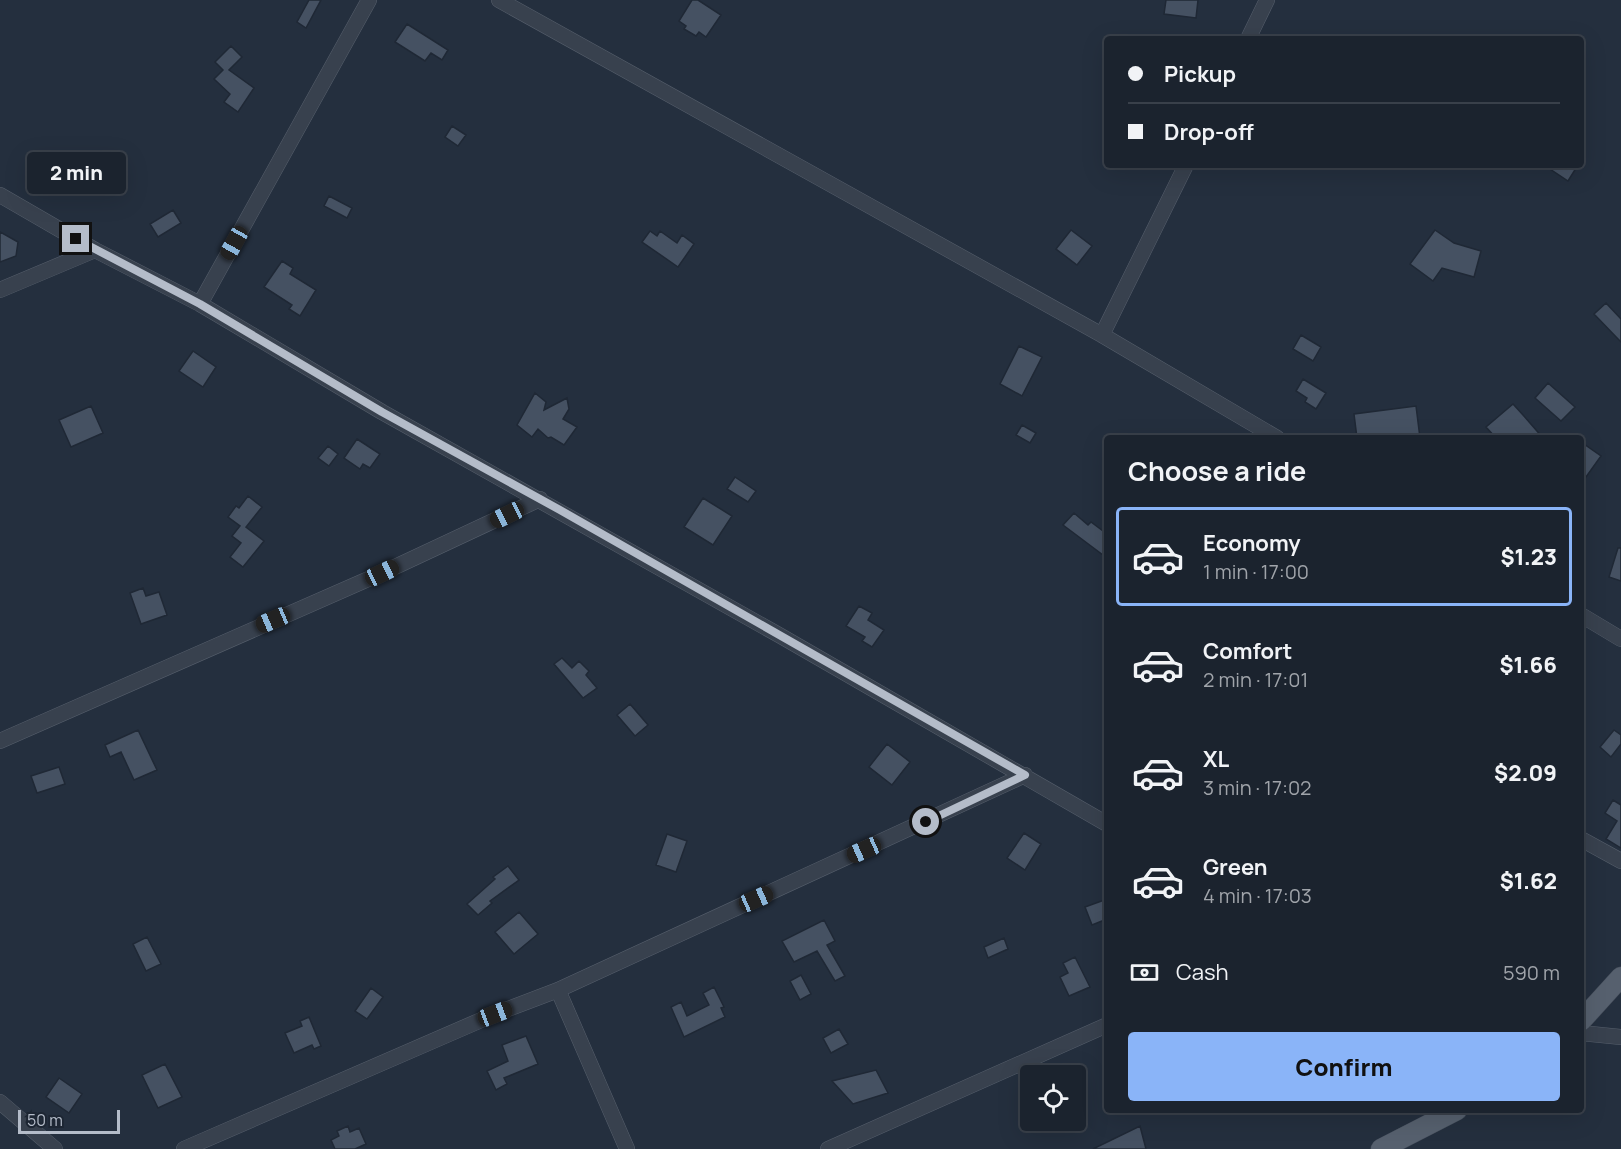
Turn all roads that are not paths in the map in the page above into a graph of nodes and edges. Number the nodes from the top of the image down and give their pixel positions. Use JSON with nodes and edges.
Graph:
{"nodes":[{"id":1,"x":369,"y":0,"type":"edge"},
{"id":2,"x":499,"y":0,"type":"edge"},
{"id":3,"x":1267,"y":0,"type":"edge"},
{"id":4,"x":1249,"y":36,"type":"edge"},
{"id":5,"x":1185,"y":168,"type":"edge"},
{"id":6,"x":0,"y":195,"type":"edge"},
{"id":7,"x":95,"y":250,"type":"junction"},
{"id":8,"x":0,"y":290,"type":"edge"},
{"id":9,"x":200,"y":304,"type":"junction"},
{"id":10,"x":1102,"y":335,"type":"junction"},
{"id":11,"x":1272,"y":435,"type":"edge"},
{"id":12,"x":540,"y":499,"type":"junction"},
{"id":13,"x":1584,"y":617,"type":"edge"},
{"id":14,"x":1621,"y":639,"type":"edge"},
{"id":15,"x":0,"y":741,"type":"edge"},
{"id":16,"x":1025,"y":775,"type":"junction"},
{"id":17,"x":1104,"y":822,"type":"edge"},
{"id":18,"x":1584,"y":841,"type":"edge"},
{"id":19,"x":1621,"y":861,"type":"edge"},
{"id":20,"x":1621,"y":977,"type":"edge"},
{"id":21,"x":558,"y":990,"type":"junction"},
{"id":22,"x":1584,"y":1018,"type":"edge"},
{"id":23,"x":1104,"y":1026,"type":"edge"},
{"id":24,"x":1584,"y":1033,"type":"edge"},
{"id":25,"x":1621,"y":1036,"type":"edge"},
{"id":26,"x":0,"y":1102,"type":"edge"},
{"id":27,"x":1451,"y":1113,"type":"edge"},
{"id":28,"x":55,"y":1149,"type":"edge"},
{"id":29,"x":184,"y":1149,"type":"edge"},
{"id":30,"x":627,"y":1149,"type":"edge"},
{"id":31,"x":828,"y":1149,"type":"edge"},
{"id":32,"x":1381,"y":1149,"type":"edge"}],
"edges":[{"from":1,"to":9,"type":"street"},
{"from":2,"to":10,"type":"street"},
{"from":3,"to":4,"type":"street"},
{"from":5,"to":10,"type":"street"},
{"from":6,"to":7,"type":"street"},
{"from":7,"to":8,"type":"street"},
{"from":7,"to":9,"type":"street"},
{"from":9,"to":12,"type":"street"},
{"from":10,"to":11,"type":"street"},
{"from":12,"to":15,"type":"street"},
{"from":12,"to":16,"type":"street"},
{"from":13,"to":14,"type":"street"},
{"from":16,"to":17,"type":"street"},
{"from":16,"to":21,"type":"street"},
{"from":18,"to":19,"type":"street"},
{"from":20,"to":22,"type":"main road"},
{"from":21,"to":29,"type":"street"},
{"from":21,"to":30,"type":"street"},
{"from":23,"to":31,"type":"street"},
{"from":24,"to":25,"type":"street"},
{"from":26,"to":28,"type":"street"},
{"from":27,"to":32,"type":"main road"}]}
